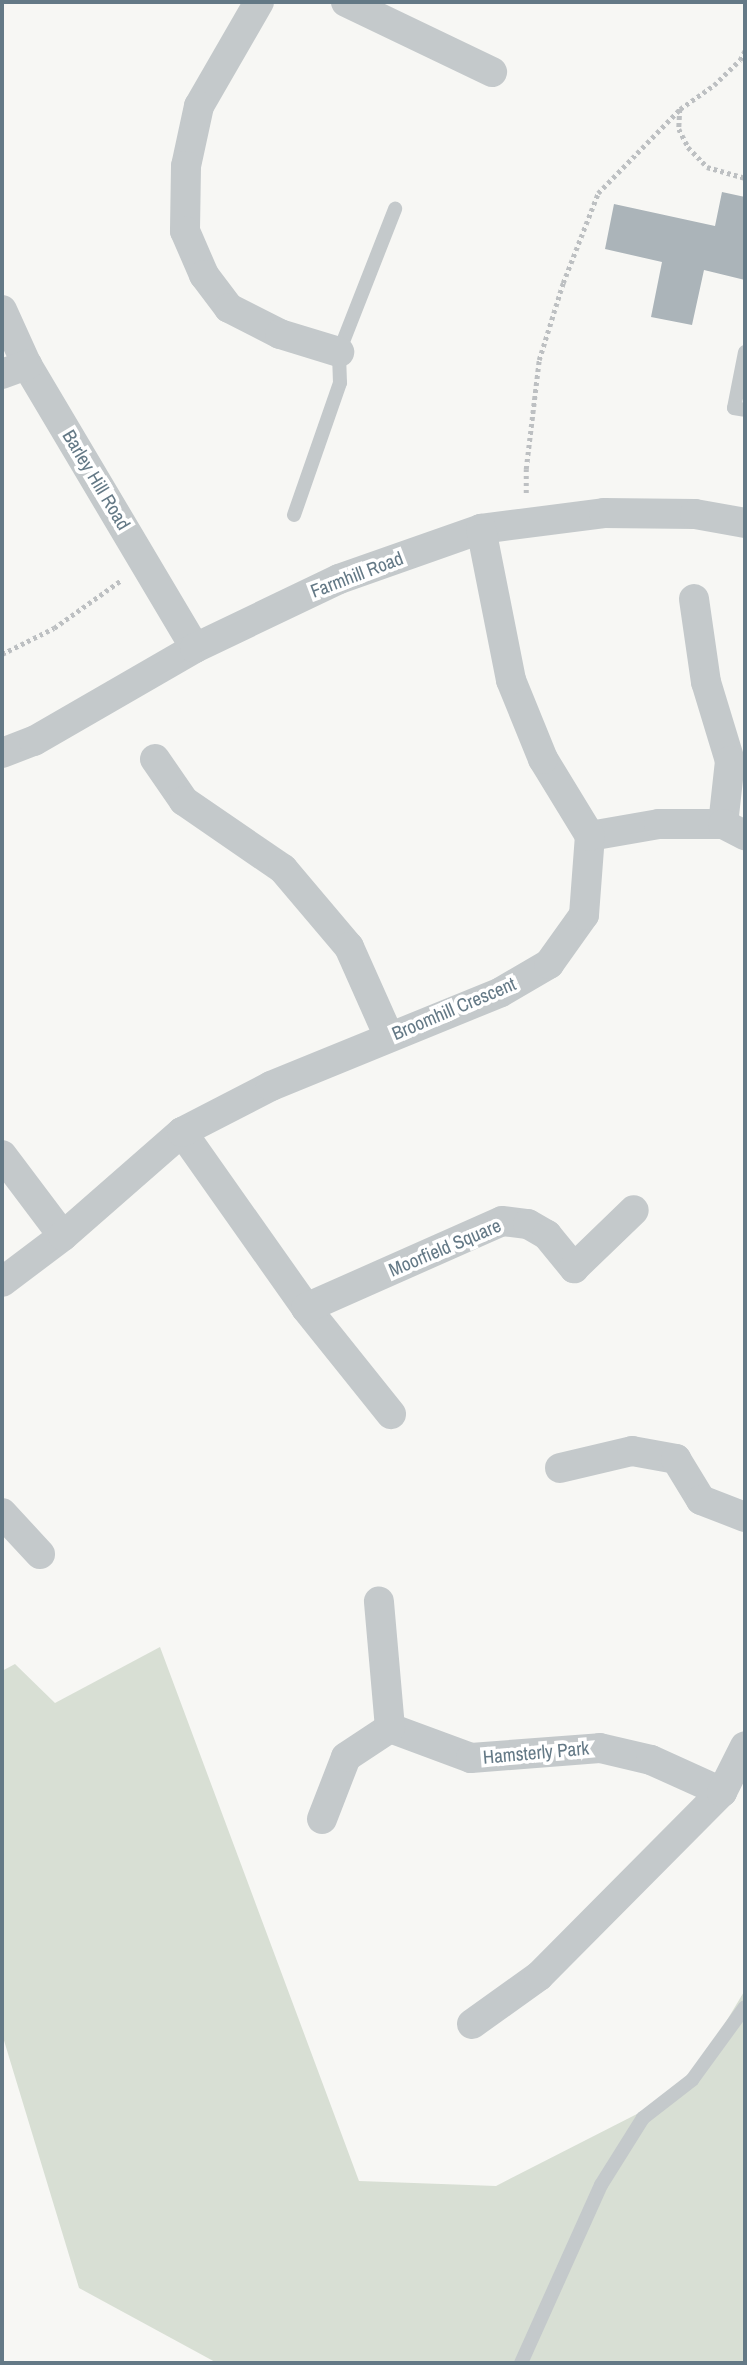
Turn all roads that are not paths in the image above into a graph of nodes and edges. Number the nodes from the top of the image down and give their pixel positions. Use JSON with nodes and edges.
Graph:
{"nodes":[{"id":1,"x":259,"y":2,"type":"edge"},
{"id":2,"x":346,"y":2,"type":"edge"},
{"id":3,"x":492,"y":72,"type":"dead end"},
{"id":4,"x":395,"y":209,"type":"dead end"},
{"id":5,"x":2,"y":310,"type":"edge"},
{"id":6,"x":339,"y":352,"type":"junction"},
{"id":7,"x":745,"y":352,"type":"edge"},
{"id":8,"x":14,"y":370,"type":"edge"},
{"id":9,"x":745,"y":410,"type":"edge"},
{"id":10,"x":294,"y":515,"type":"dead end"},
{"id":11,"x":745,"y":523,"type":"edge"},
{"id":12,"x":481,"y":529,"type":"junction"},
{"id":13,"x":694,"y":599,"type":"dead end"},
{"id":14,"x":195,"y":648,"type":"junction"},
{"id":15,"x":2,"y":753,"type":"edge"},
{"id":16,"x":155,"y":760,"type":"dead end"},
{"id":17,"x":734,"y":830,"type":"edge"},
{"id":18,"x":590,"y":836,"type":"junction"},
{"id":19,"x":389,"y":1037,"type":"junction"},
{"id":20,"x":182,"y":1132,"type":"junction"},
{"id":21,"x":2,"y":1155,"type":"edge"},
{"id":22,"x":634,"y":1210,"type":"dead end"},
{"id":23,"x":63,"y":1236,"type":"junction"},
{"id":24,"x":2,"y":1282,"type":"edge"},
{"id":25,"x":306,"y":1308,"type":"junction"},
{"id":26,"x":391,"y":1413,"type":"dead end"},
{"id":27,"x":560,"y":1468,"type":"dead end"},
{"id":28,"x":2,"y":1513,"type":"edge"},
{"id":29,"x":745,"y":1517,"type":"edge"},
{"id":30,"x":40,"y":1554,"type":"dead end"},
{"id":31,"x":379,"y":1601,"type":"dead end"},
{"id":32,"x":390,"y":1728,"type":"junction"},
{"id":33,"x":745,"y":1746,"type":"edge"},
{"id":34,"x":722,"y":1792,"type":"junction"},
{"id":35,"x":322,"y":1819,"type":"dead end"},
{"id":36,"x":745,"y":2007,"type":"edge"},
{"id":37,"x":472,"y":2024,"type":"dead end"},
{"id":38,"x":520,"y":2363,"type":"edge"}],
"edges":[{"from":1,"to":6,"type":"street"},
{"from":2,"to":3,"type":"street"},
{"from":4,"to":6,"type":"lane"},
{"from":5,"to":8,"type":"street","name":"Barley Hill Road"},
{"from":6,"to":10,"type":"lane"},
{"from":7,"to":9,"type":"lane"},
{"from":8,"to":14,"type":"street","name":"Barley Hill Road"},
{"from":11,"to":12,"type":"street","name":"Farmhill Road"},
{"from":12,"to":14,"type":"street","name":"Farmhill Road"},
{"from":12,"to":18,"type":"street"},
{"from":13,"to":17,"type":"street"},
{"from":14,"to":15,"type":"street","name":"Farmhill Road"},
{"from":16,"to":19,"type":"street"},
{"from":17,"to":18,"type":"street"},
{"from":18,"to":19,"type":"street","name":"Broomhill Crescent"},
{"from":19,"to":20,"type":"street","name":"Broomhill Crescent"},
{"from":20,"to":23,"type":"street","name":"Broomhill Crescent"},
{"from":20,"to":25,"type":"street"},
{"from":21,"to":23,"type":"street"},
{"from":22,"to":25,"type":"street","name":"Moorfield Square"},
{"from":23,"to":24,"type":"street","name":"Broomhill Crescent"},
{"from":25,"to":26,"type":"street"},
{"from":27,"to":29,"type":"street"},
{"from":28,"to":30,"type":"street"},
{"from":31,"to":32,"type":"street"},
{"from":32,"to":34,"type":"street","name":"Hamsterly Park"},
{"from":32,"to":35,"type":"street"},
{"from":33,"to":34,"type":"street"},
{"from":34,"to":37,"type":"street"},
{"from":36,"to":38,"type":"lane"}]}
